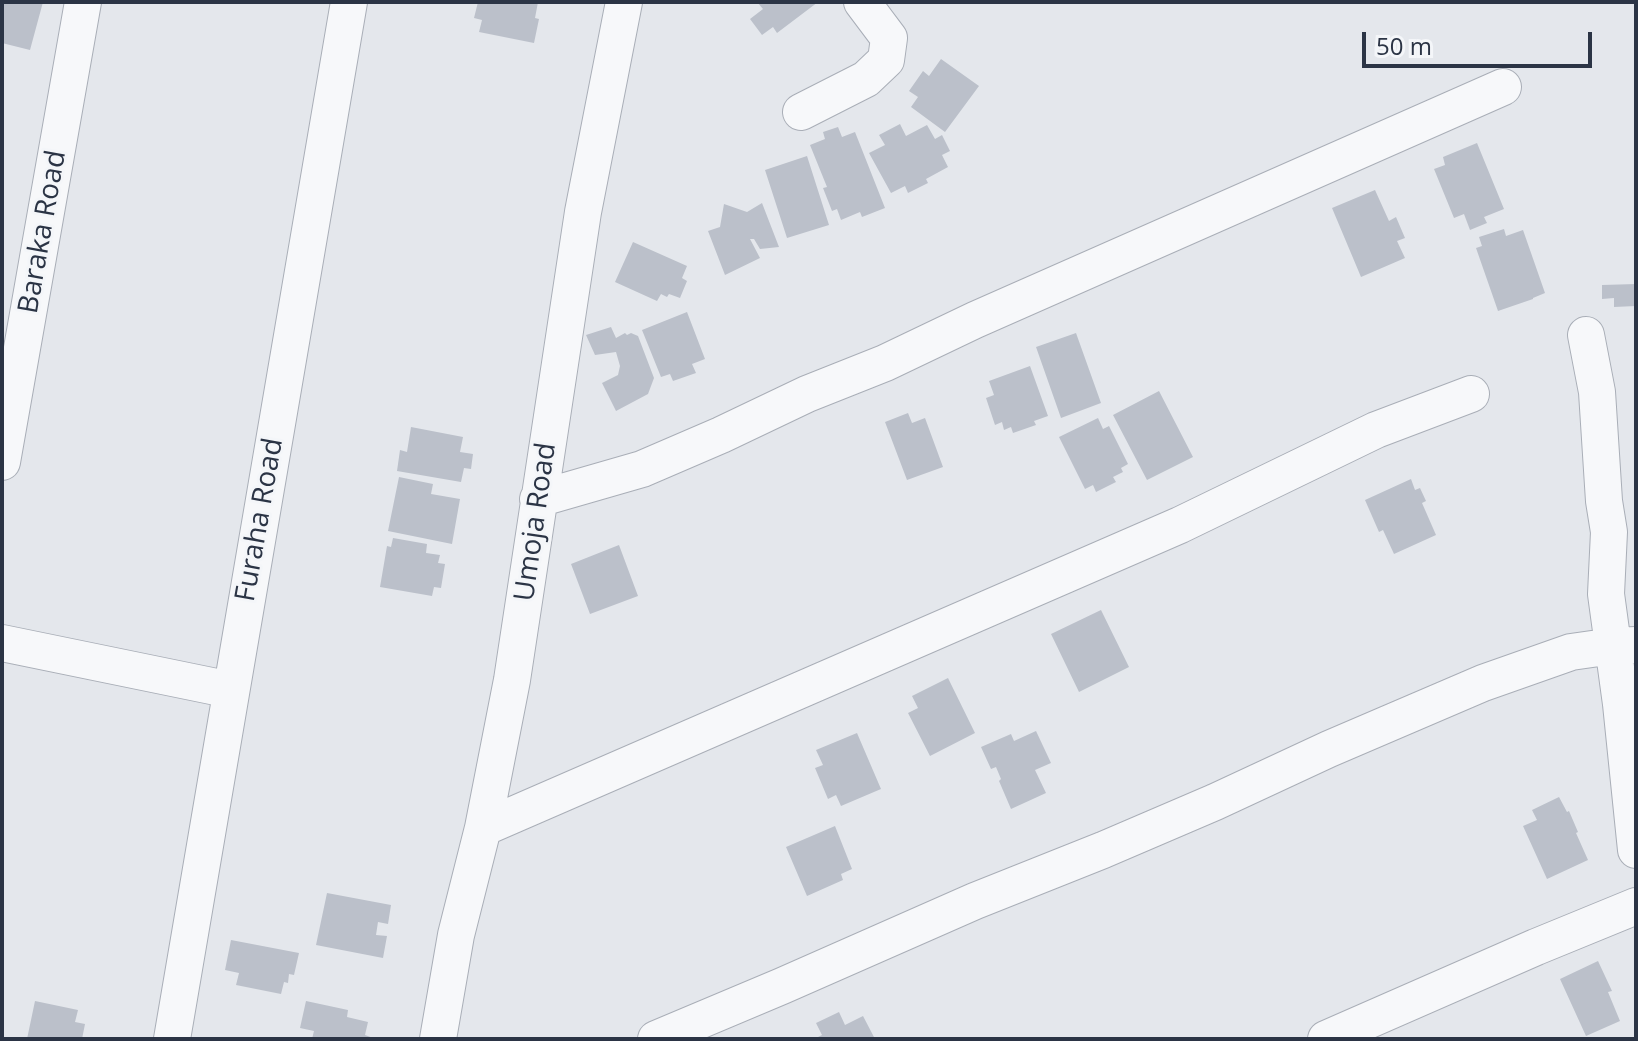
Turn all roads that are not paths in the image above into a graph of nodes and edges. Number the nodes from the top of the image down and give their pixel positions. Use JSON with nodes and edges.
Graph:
{"nodes":[{"id":1,"x":83,"y":2,"type":"edge"},
{"id":2,"x":349,"y":2,"type":"edge"},
{"id":3,"x":624,"y":2,"type":"edge"},
{"id":4,"x":862,"y":2,"type":"edge"},
{"id":5,"x":1503,"y":87,"type":"dead end"},
{"id":6,"x":801,"y":112,"type":"dead end"},
{"id":7,"x":1586,"y":335,"type":"dead end"},
{"id":8,"x":1471,"y":394,"type":"dead end"},
{"id":9,"x":2,"y":462,"type":"edge"},
{"id":10,"x":538,"y":499,"type":"junction"},
{"id":11,"x":2,"y":643,"type":"edge"},
{"id":12,"x":1625,"y":645,"type":"edge"},
{"id":13,"x":231,"y":690,"type":"junction"},
{"id":14,"x":483,"y":828,"type":"junction"},
{"id":15,"x":1636,"y":850,"type":"edge"},
{"id":16,"x":1636,"y":906,"type":"edge"},
{"id":17,"x":172,"y":1039,"type":"edge"},
{"id":18,"x":438,"y":1039,"type":"edge"},
{"id":19,"x":656,"y":1039,"type":"edge"},
{"id":20,"x":1326,"y":1039,"type":"edge"}],
"edges":[{"from":1,"to":9,"type":"street","name":"Baraka Road"},
{"from":2,"to":13,"type":"street","name":"Furaha Road"},
{"from":3,"to":10,"type":"street","name":"Umoja Road"},
{"from":4,"to":6,"type":"street"},
{"from":5,"to":10,"type":"street"},
{"from":7,"to":12,"type":"street"},
{"from":8,"to":14,"type":"street"},
{"from":10,"to":14,"type":"street","name":"Umoja Road"},
{"from":11,"to":13,"type":"street"},
{"from":12,"to":15,"type":"street"},
{"from":12,"to":19,"type":"street"},
{"from":13,"to":17,"type":"street","name":"Furaha Road"},
{"from":14,"to":18,"type":"street","name":"Umoja Road"},
{"from":16,"to":20,"type":"street"}]}
